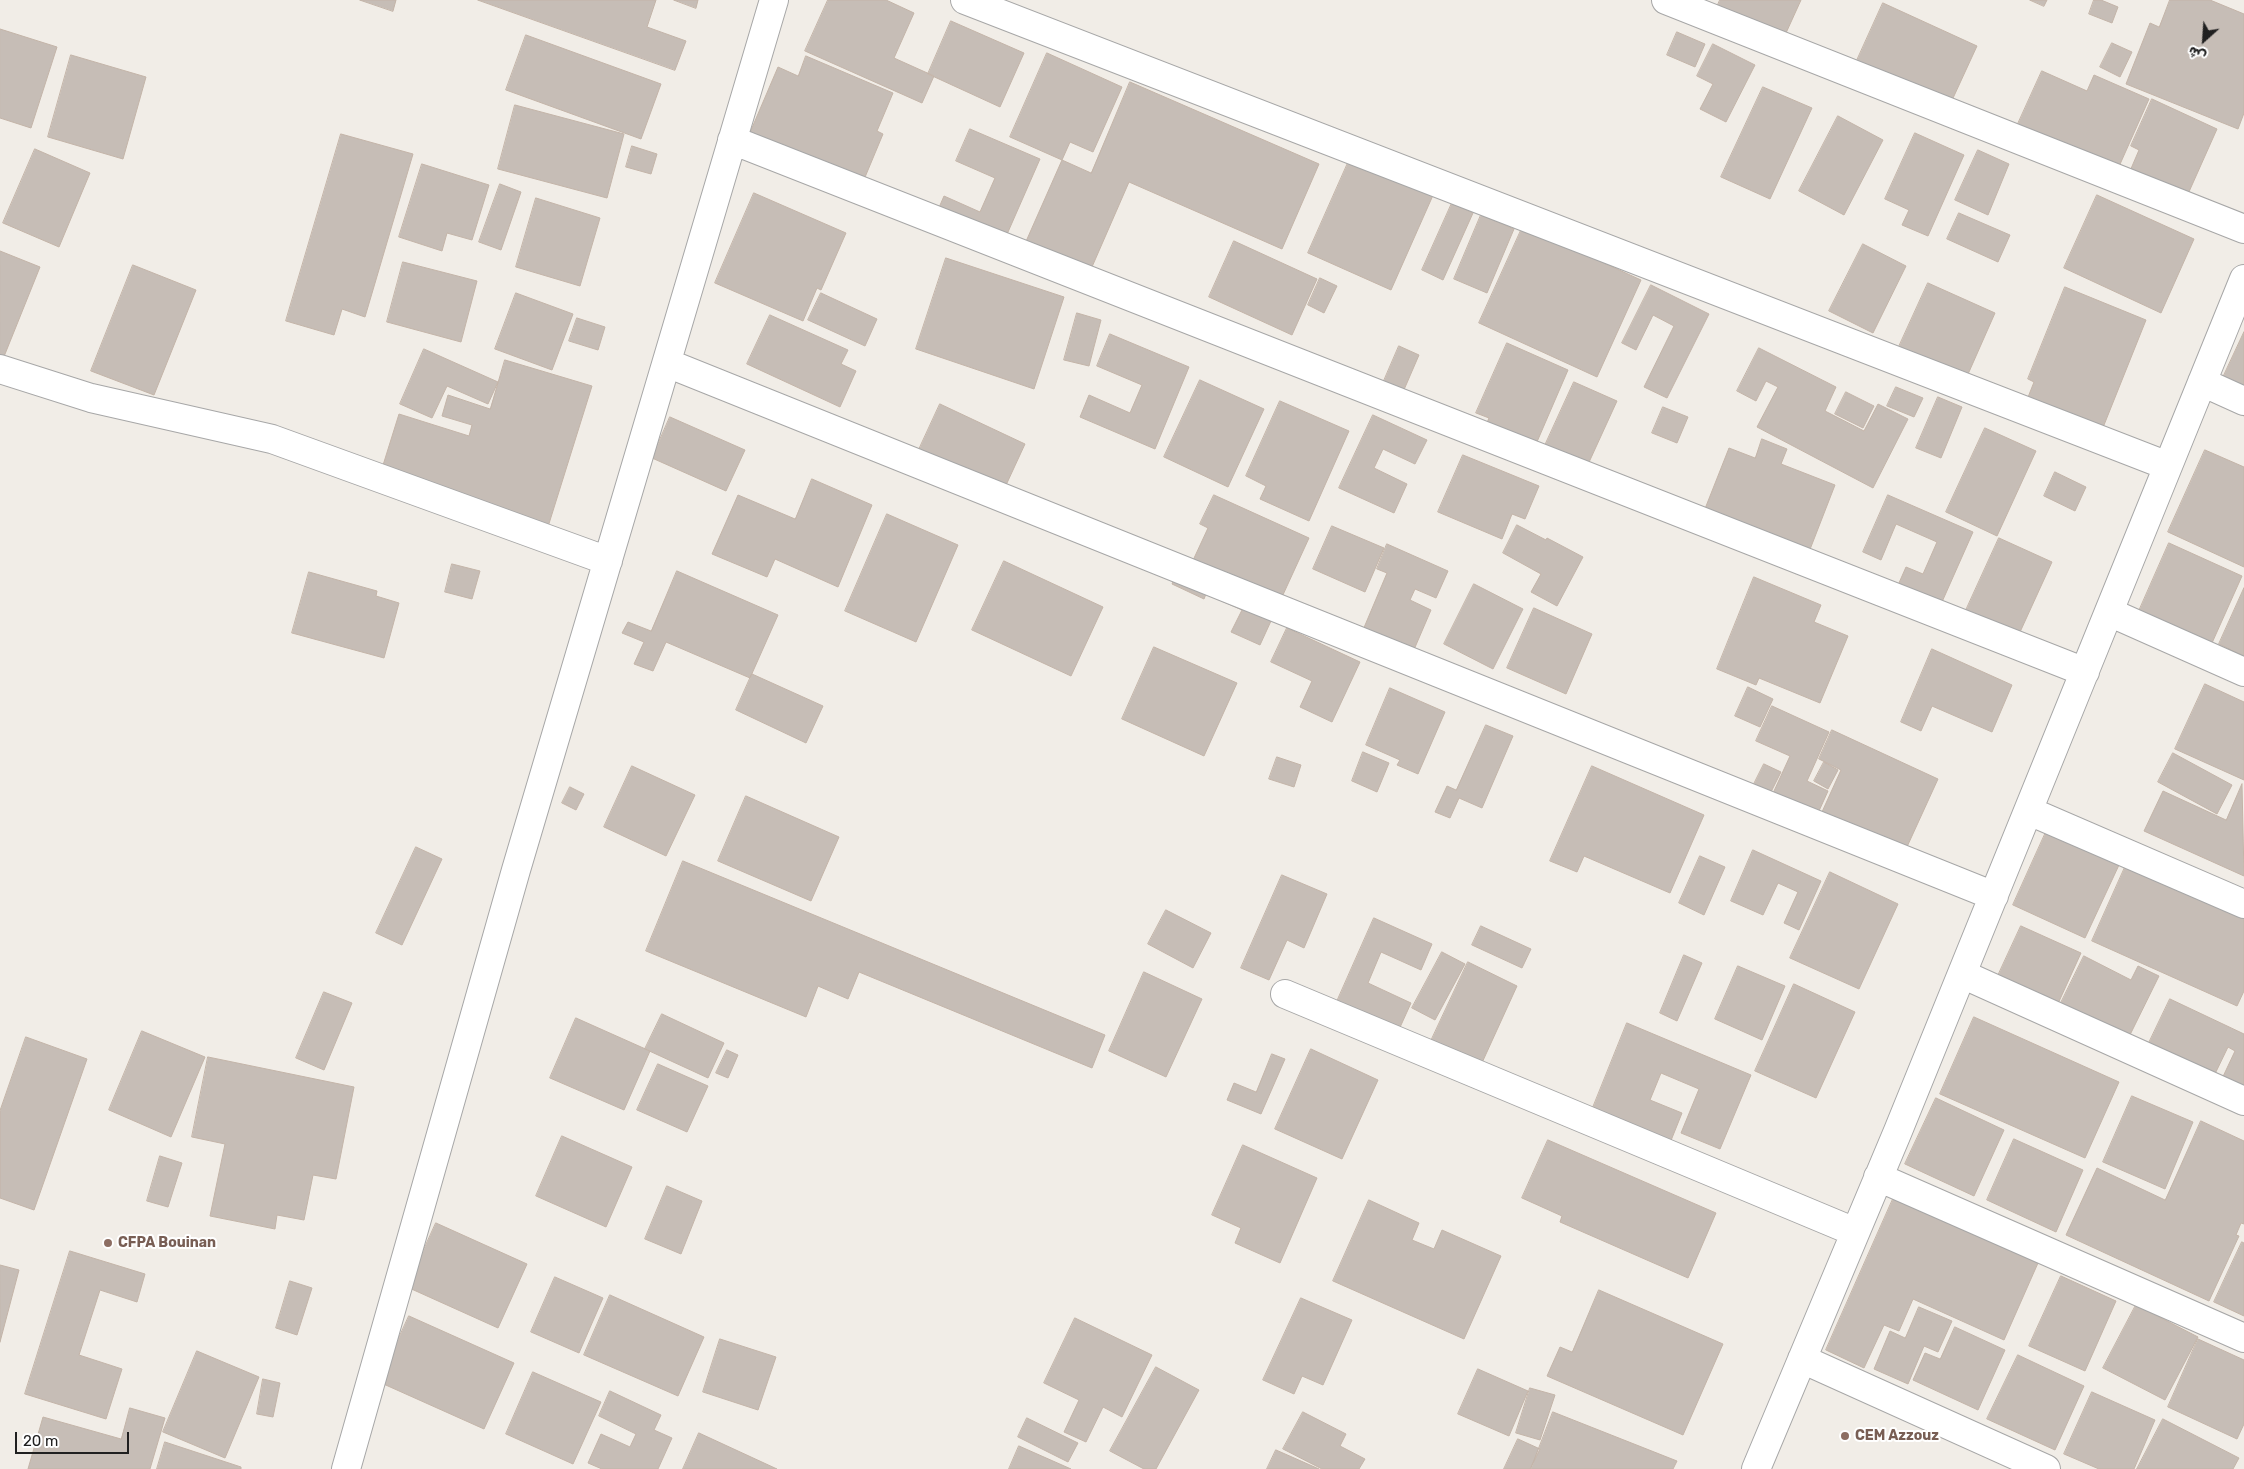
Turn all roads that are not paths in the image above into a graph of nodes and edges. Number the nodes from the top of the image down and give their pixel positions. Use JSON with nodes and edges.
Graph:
{"nodes":[{"id":1,"x":774,"y":0,"type":"edge"},
{"id":2,"x":965,"y":0,"type":"edge"},
{"id":3,"x":1666,"y":0,"type":"edge"},
{"id":4,"x":732,"y":140,"type":"junction"},
{"id":5,"x":2244,"y":229,"type":"edge"},
{"id":6,"x":2244,"y":279,"type":"edge"},
{"id":7,"x":667,"y":363,"type":"junction"},
{"id":8,"x":0,"y":369,"type":"edge"},
{"id":9,"x":2202,"y":382,"type":"junction"},
{"id":10,"x":2244,"y":401,"type":"edge"},
{"id":11,"x":2168,"y":466,"type":"junction"},
{"id":12,"x":608,"y":561,"type":"junction"},
{"id":13,"x":2109,"y":612,"type":"junction"},
{"id":14,"x":2085,"y":672,"type":"junction"},
{"id":15,"x":2244,"y":672,"type":"edge"},
{"id":16,"x":2028,"y":811,"type":"junction"},
{"id":17,"x":1994,"y":896,"type":"junction"},
{"id":18,"x":2244,"y":904,"type":"edge"},
{"id":19,"x":1962,"y":974,"type":"junction"},
{"id":20,"x":1285,"y":994,"type":"dead end"},
{"id":21,"x":2244,"y":1101,"type":"edge"},
{"id":22,"x":1878,"y":1176,"type":"junction"},
{"id":23,"x":1855,"y":1232,"type":"junction"},
{"id":24,"x":2244,"y":1338,"type":"edge"},
{"id":25,"x":1802,"y":1359,"type":"junction"},
{"id":26,"x":346,"y":1469,"type":"edge"},
{"id":27,"x":1756,"y":1469,"type":"edge"},
{"id":28,"x":2046,"y":1469,"type":"edge"}],
"edges":[{"from":1,"to":4,"type":"street"},
{"from":2,"to":11,"type":"street"},
{"from":3,"to":5,"type":"street"},
{"from":4,"to":7,"type":"street"},
{"from":4,"to":14,"type":"street"},
{"from":6,"to":9,"type":"street"},
{"from":7,"to":12,"type":"street"},
{"from":7,"to":17,"type":"street"},
{"from":8,"to":12,"type":"street"},
{"from":9,"to":10,"type":"street"},
{"from":9,"to":11,"type":"street"},
{"from":11,"to":13,"type":"street"},
{"from":12,"to":26,"type":"street"},
{"from":13,"to":14,"type":"street"},
{"from":13,"to":15,"type":"street"},
{"from":14,"to":16,"type":"street"},
{"from":16,"to":17,"type":"street"},
{"from":16,"to":18,"type":"street"},
{"from":17,"to":19,"type":"street"},
{"from":19,"to":21,"type":"street"},
{"from":19,"to":22,"type":"street"},
{"from":20,"to":23,"type":"street"},
{"from":22,"to":23,"type":"street"},
{"from":22,"to":24,"type":"street"},
{"from":23,"to":25,"type":"street"},
{"from":25,"to":27,"type":"street"},
{"from":25,"to":28,"type":"street"}]}
